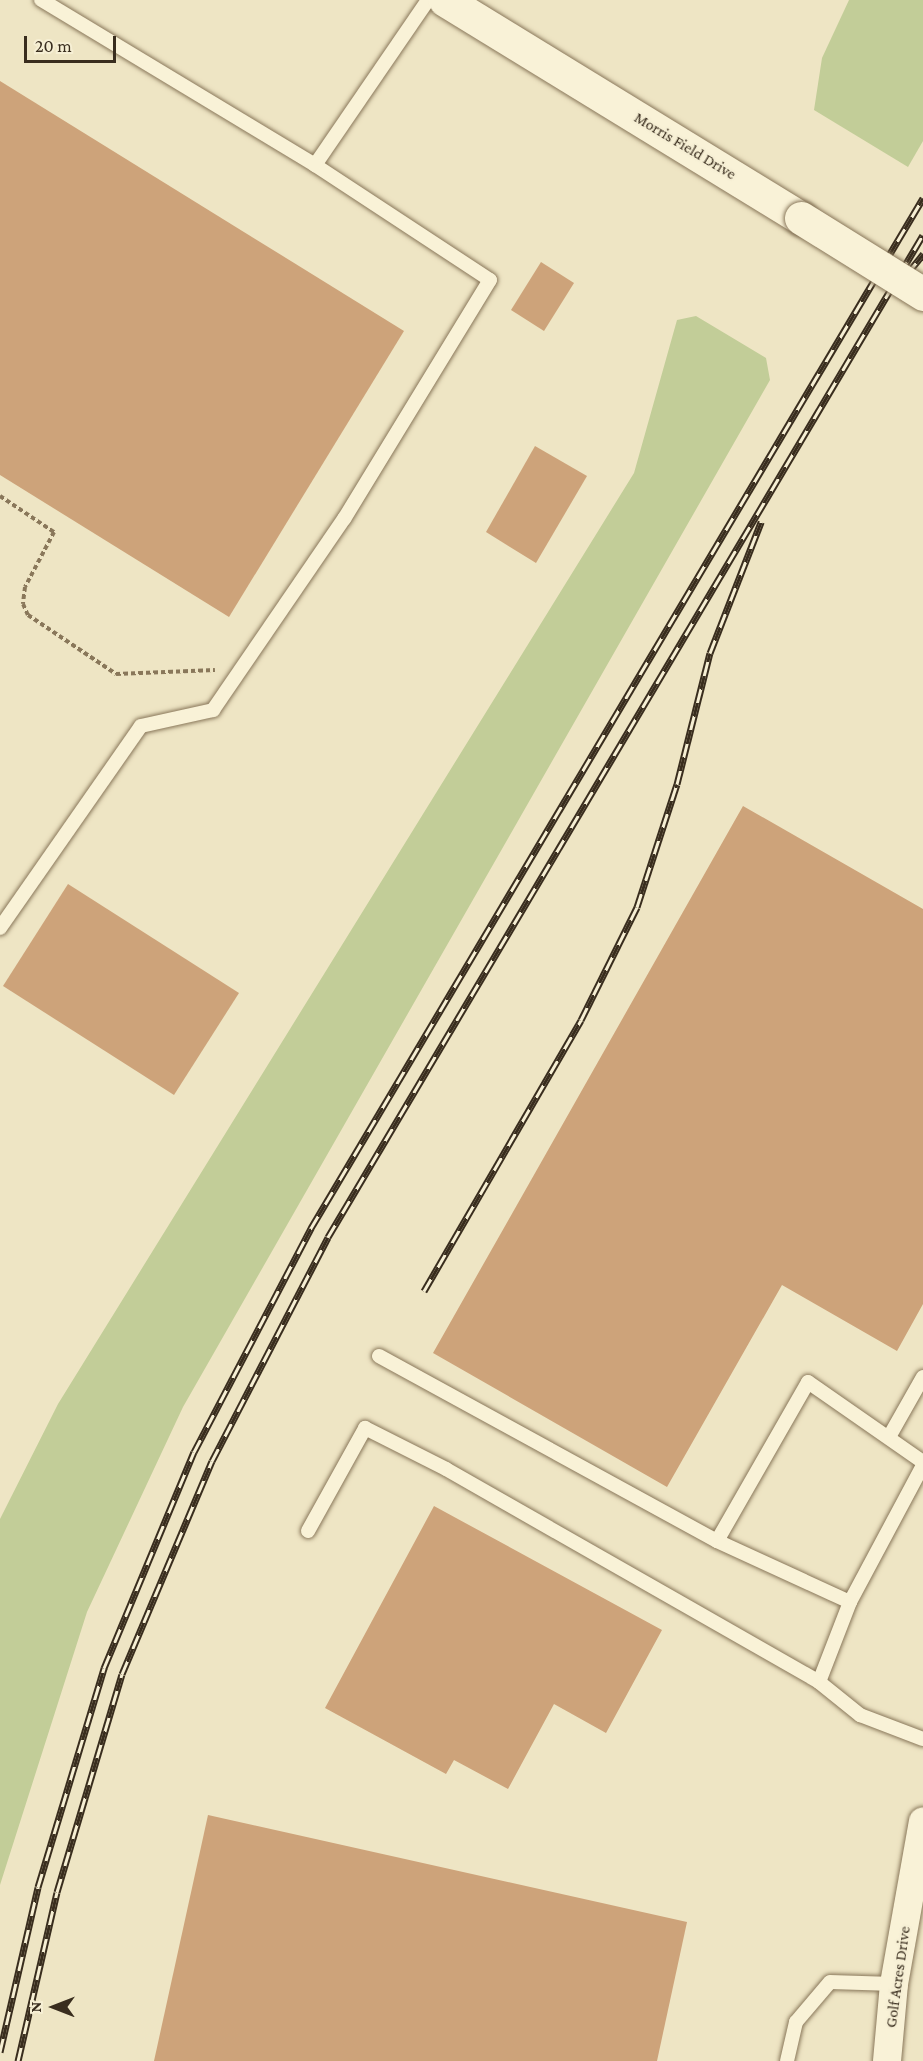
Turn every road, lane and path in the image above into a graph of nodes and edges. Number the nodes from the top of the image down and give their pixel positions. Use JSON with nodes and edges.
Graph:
{"nodes":[{"id":1,"x":41,"y":0,"type":"edge"},
{"id":2,"x":428,"y":0,"type":"edge"},
{"id":3,"x":445,"y":0,"type":"edge"},
{"id":4,"x":315,"y":165,"type":"junction"},
{"id":5,"x":923,"y":294,"type":"edge"},
{"id":6,"x":0,"y":496,"type":"edge"},
{"id":7,"x":226,"y":670,"type":"dead end"},
{"id":8,"x":0,"y":928,"type":"edge"},
{"id":9,"x":379,"y":1356,"type":"dead end"},
{"id":10,"x":923,"y":1377,"type":"edge"},
{"id":11,"x":889,"y":1437,"type":"junction"},
{"id":12,"x":923,"y":1463,"type":"edge"},
{"id":13,"x":308,"y":1531,"type":"dead end"},
{"id":14,"x":717,"y":1541,"type":"junction"},
{"id":15,"x":850,"y":1602,"type":"junction"},
{"id":16,"x":819,"y":1682,"type":"junction"},
{"id":17,"x":923,"y":1739,"type":"edge"},
{"id":18,"x":923,"y":1822,"type":"edge"},
{"id":19,"x":894,"y":1984,"type":"junction"},
{"id":20,"x":788,"y":2061,"type":"edge"},
{"id":21,"x":888,"y":2061,"type":"edge"}],
"edges":[{"from":1,"to":4,"type":"lane"},
{"from":2,"to":4,"type":"lane"},
{"from":3,"to":5,"type":"street","name":"Morris Field Drive","bridge":true},
{"from":4,"to":8,"type":"lane"},
{"from":6,"to":7,"type":"path"},
{"from":9,"to":14,"type":"lane"},
{"from":10,"to":11,"type":"lane"},
{"from":11,"to":12,"type":"lane"},
{"from":11,"to":14,"type":"lane"},
{"from":12,"to":15,"type":"lane"},
{"from":13,"to":16,"type":"lane"},
{"from":14,"to":15,"type":"lane"},
{"from":15,"to":16,"type":"lane"},
{"from":16,"to":17,"type":"lane"},
{"from":18,"to":19,"type":"street","name":"Golf Acres Drive"},
{"from":19,"to":20,"type":"lane"},
{"from":19,"to":21,"type":"street","name":"Golf Acres Drive"}]}
